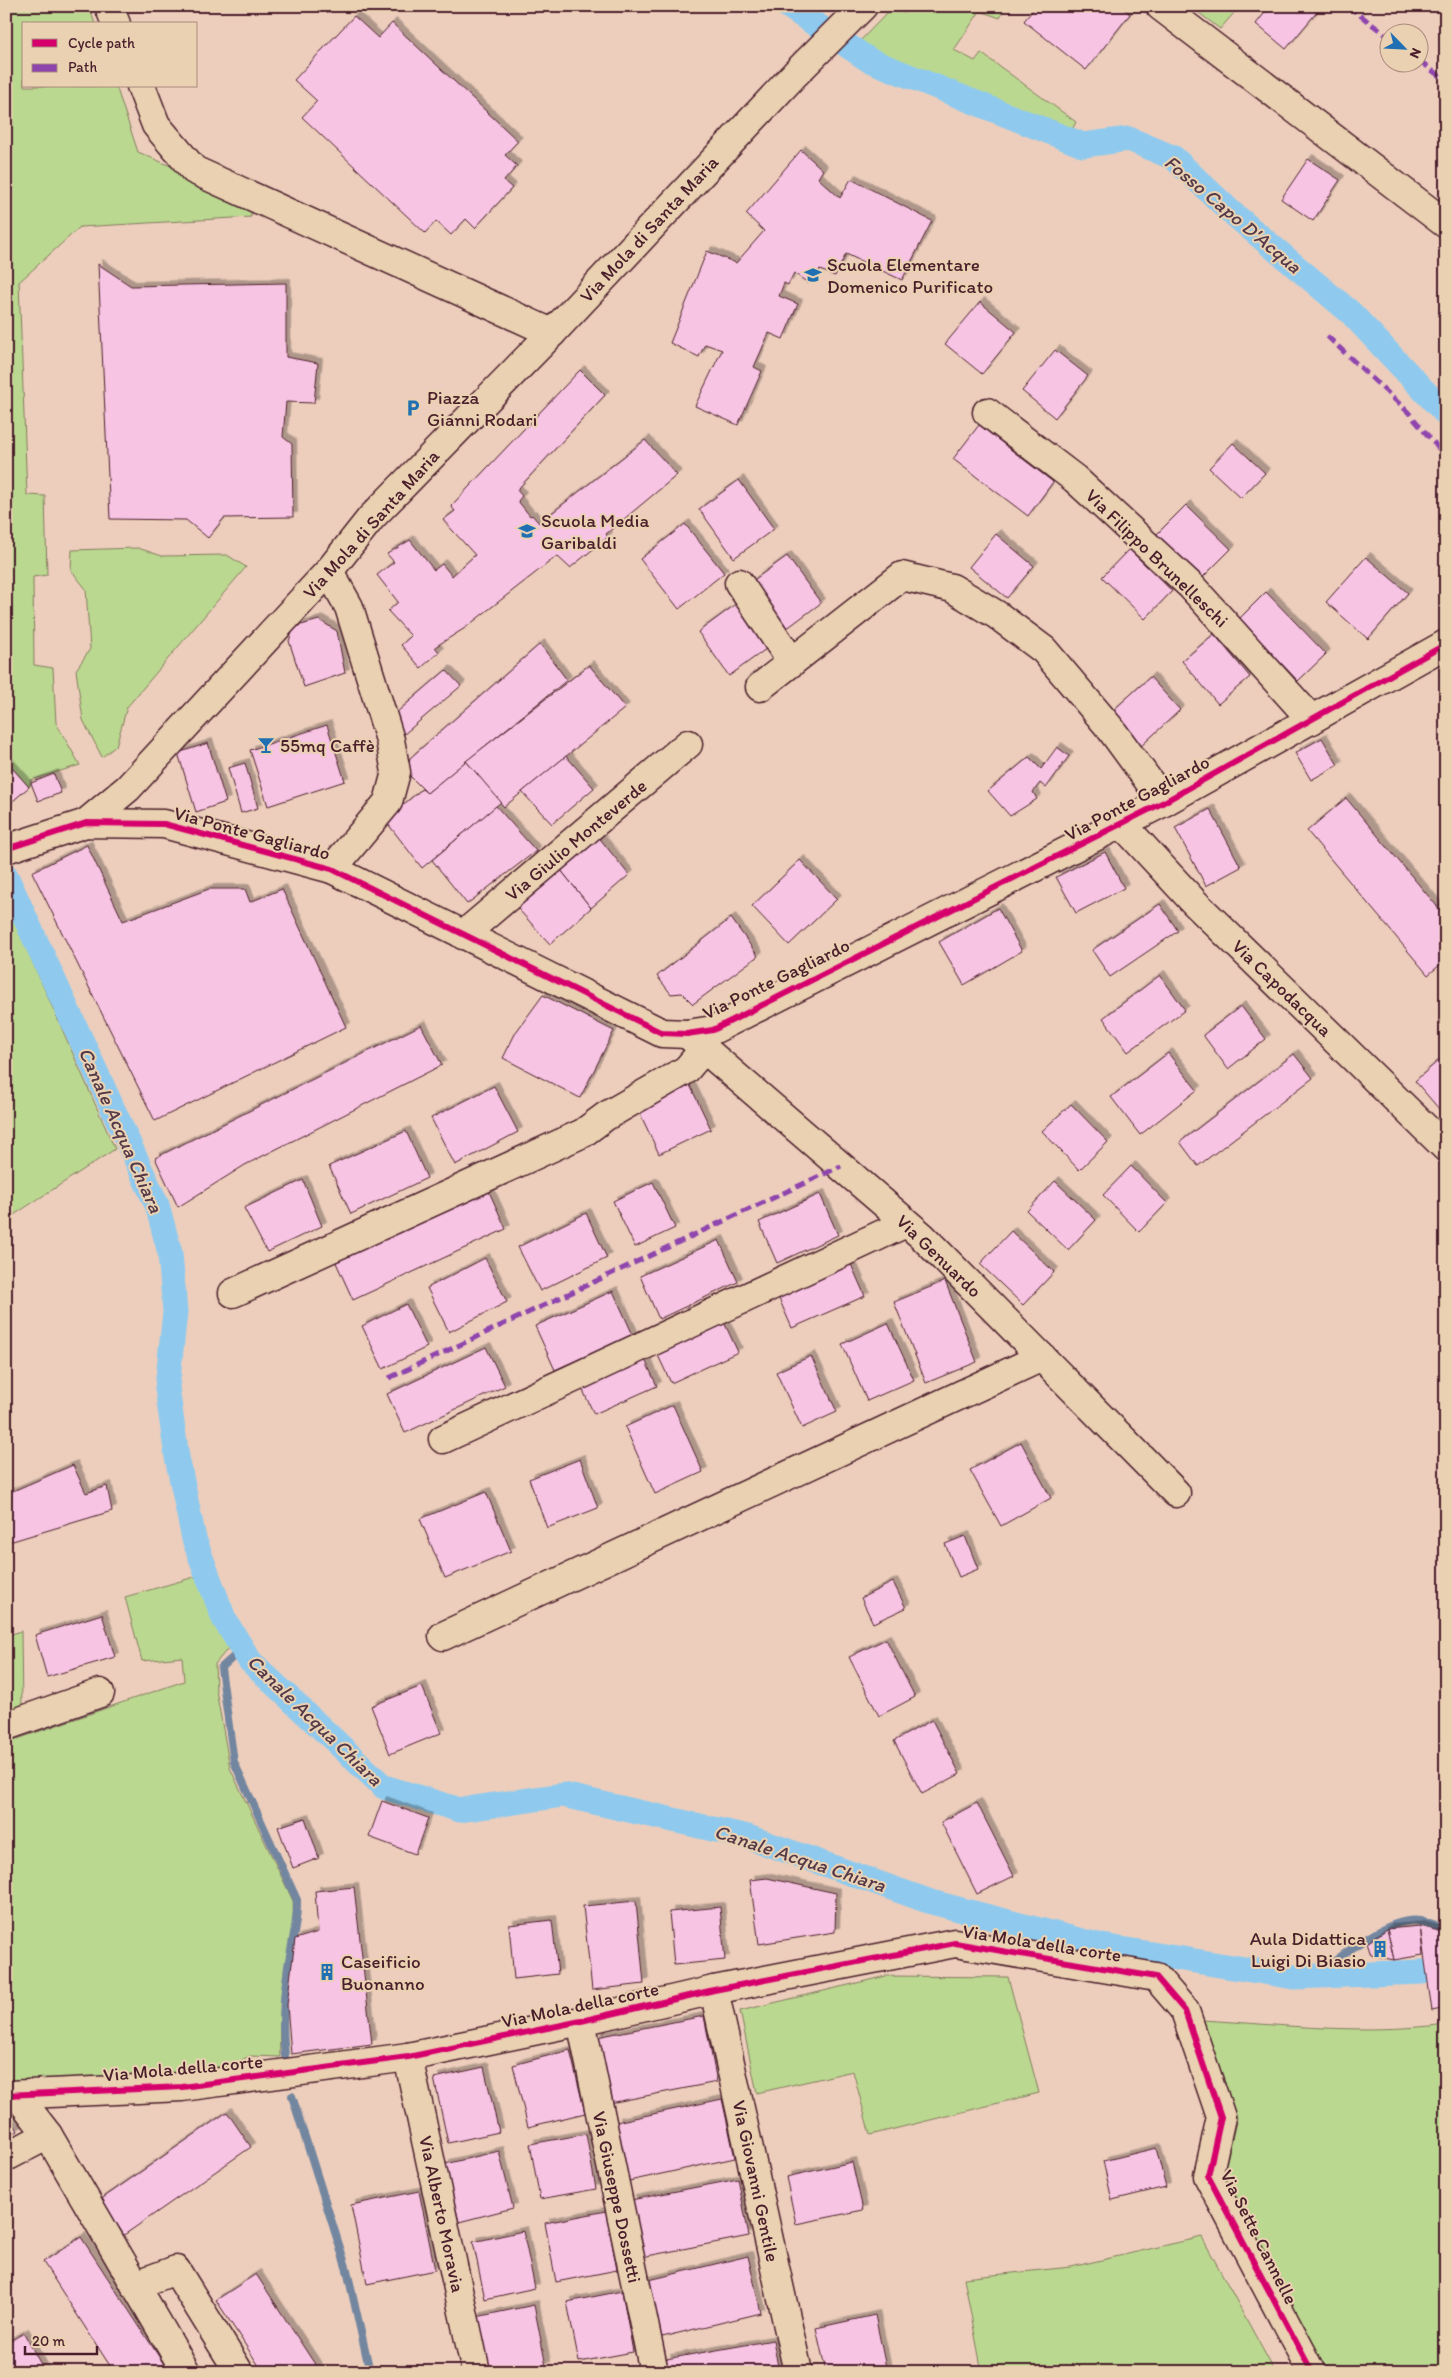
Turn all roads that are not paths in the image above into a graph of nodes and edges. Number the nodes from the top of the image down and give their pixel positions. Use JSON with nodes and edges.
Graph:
{"nodes":[{"id":1,"x":109,"y":6,"type":"edge"},
{"id":2,"x":863,"y":6,"type":"edge"},
{"id":3,"x":1160,"y":6,"type":"edge"},
{"id":4,"x":115,"y":22,"type":"edge"},
{"id":5,"x":142,"y":88,"type":"edge"},
{"id":6,"x":1446,"y":224,"type":"edge"},
{"id":7,"x":552,"y":333,"type":"junction"},
{"id":8,"x":987,"y":412,"type":"dead end"},
{"id":9,"x":329,"y":571,"type":"junction"},
{"id":10,"x":739,"y":583,"type":"dead end"},
{"id":11,"x":1446,"y":644,"type":"edge"},
{"id":12,"x":792,"y":662,"type":"junction"},
{"id":13,"x":760,"y":687,"type":"dead end"},
{"id":14,"x":1312,"y":720,"type":"junction"},
{"id":15,"x":688,"y":744,"type":"dead end"},
{"id":16,"x":1164,"y":802,"type":"junction"},
{"id":17,"x":86,"y":823,"type":"junction"},
{"id":18,"x":1122,"y":824,"type":"junction"},
{"id":19,"x":16,"y":845,"type":"edge"},
{"id":20,"x":332,"y":869,"type":"junction"},
{"id":21,"x":464,"y":935,"type":"junction"},
{"id":22,"x":696,"y":1041,"type":"junction"},
{"id":23,"x":1446,"y":1148,"type":"edge"},
{"id":24,"x":906,"y":1222,"type":"junction"},
{"id":25,"x":233,"y":1294,"type":"dead end"},
{"id":26,"x":1042,"y":1357,"type":"junction"},
{"id":27,"x":443,"y":1439,"type":"dead end"},
{"id":28,"x":1176,"y":1493,"type":"dead end"},
{"id":29,"x":443,"y":1636,"type":"dead end"},
{"id":30,"x":100,"y":1694,"type":"dead end"},
{"id":31,"x":6,"y":1726,"type":"edge"},
{"id":32,"x":1156,"y":1977,"type":"joint"},
{"id":33,"x":714,"y":1990,"type":"junction"},
{"id":34,"x":581,"y":2021,"type":"junction"},
{"id":35,"x":408,"y":2057,"type":"junction"},
{"id":36,"x":12,"y":2095,"type":"edge"},
{"id":37,"x":48,"y":2135,"type":"junction"},
{"id":38,"x":6,"y":2158,"type":"edge"},
{"id":39,"x":135,"y":2286,"type":"junction"},
{"id":40,"x":186,"y":2372,"type":"edge"},
{"id":41,"x":239,"y":2372,"type":"edge"},
{"id":42,"x":476,"y":2372,"type":"edge"},
{"id":43,"x":654,"y":2372,"type":"edge"},
{"id":44,"x":798,"y":2372,"type":"edge"},
{"id":45,"x":1312,"y":2372,"type":"edge"}],
"edges":[{"from":1,"to":4,"type":"street"},
{"from":2,"to":7,"type":"street","name":"Via Mola di Santa Maria"},
{"from":3,"to":6,"type":"street"},
{"from":5,"to":7,"type":"street"},
{"from":7,"to":9,"type":"street","name":"Via Mola di Santa Maria"},
{"from":8,"to":14,"type":"street","name":"Via Filippo Brunelleschi"},
{"from":9,"to":17,"type":"street","name":"Via Mola di Santa Maria"},
{"from":9,"to":20,"type":"street"},
{"from":10,"to":12,"type":"street"},
{"from":11,"to":14,"type":"street","name":"Via Ponte Gagliardo"},
{"from":12,"to":13,"type":"street"},
{"from":12,"to":16,"type":"street"},
{"from":14,"to":16,"type":"street","name":"Via Ponte Gagliardo"},
{"from":15,"to":21,"type":"street","name":"Via Giulio Monteverde"},
{"from":16,"to":18,"type":"street","name":"Via Ponte Gagliardo"},
{"from":17,"to":19,"type":"street"},
{"from":17,"to":20,"type":"street","name":"Via Ponte Gagliardo"},
{"from":18,"to":22,"type":"street","name":"Via Ponte Gagliardo"},
{"from":18,"to":23,"type":"street","name":"Via Capodacqua"},
{"from":20,"to":21,"type":"street","name":"Via Ponte Gagliardo"},
{"from":21,"to":22,"type":"street","name":"Via Ponte Gagliardo"},
{"from":22,"to":24,"type":"street","name":"Via Genuardo"},
{"from":22,"to":25,"type":"street"},
{"from":24,"to":26,"type":"street","name":"Via Genuardo"},
{"from":24,"to":27,"type":"street"},
{"from":26,"to":28,"type":"street","name":"Via Genuardo"},
{"from":26,"to":29,"type":"street"},
{"from":30,"to":31,"type":"street"},
{"from":32,"to":33,"type":"street","name":"Via Mola della corte"},
{"from":32,"to":45,"type":"street","name":"Via Sette Cannelle"},
{"from":33,"to":34,"type":"street","name":"Via Mola della corte"},
{"from":33,"to":44,"type":"street","name":"Via Giovanni Gentile"},
{"from":34,"to":35,"type":"street","name":"Via Mola della corte"},
{"from":34,"to":43,"type":"street","name":"Via Giuseppe Dossetti"},
{"from":35,"to":36,"type":"street","name":"Via Mola della corte"},
{"from":35,"to":42,"type":"street","name":"Via Alberto Moravia"},
{"from":36,"to":37,"type":"street"},
{"from":37,"to":38,"type":"street"},
{"from":37,"to":39,"type":"street"},
{"from":39,"to":40,"type":"street"},
{"from":39,"to":41,"type":"street"}]}
